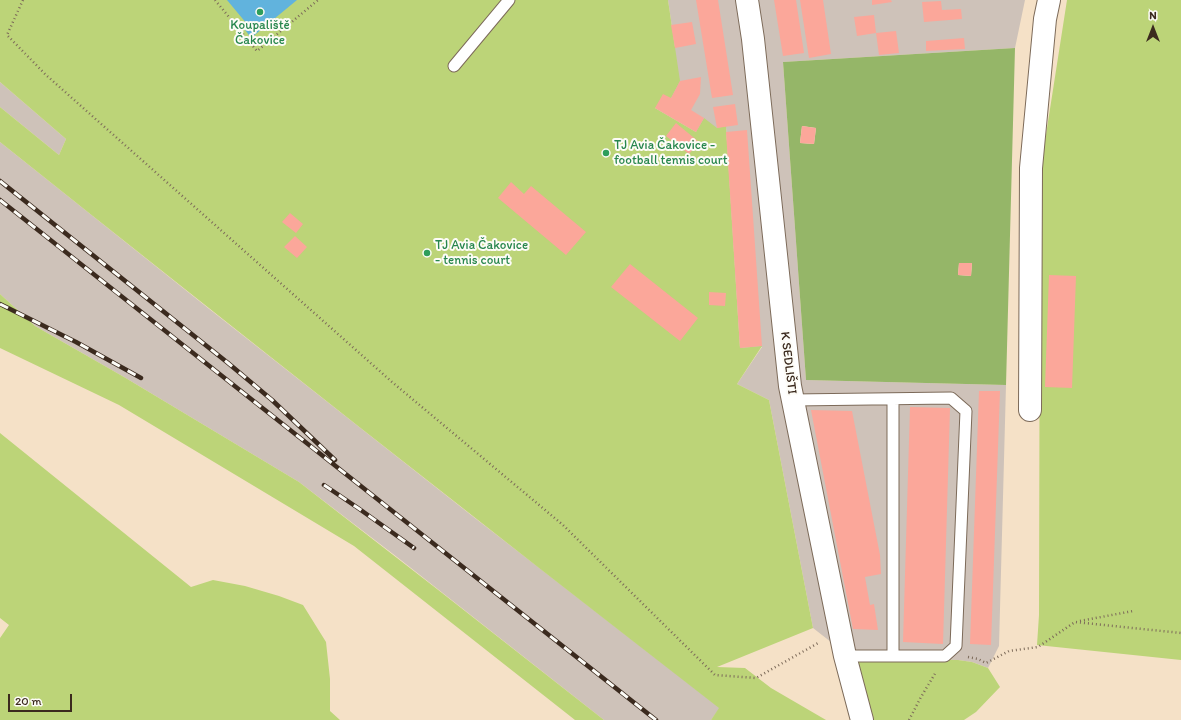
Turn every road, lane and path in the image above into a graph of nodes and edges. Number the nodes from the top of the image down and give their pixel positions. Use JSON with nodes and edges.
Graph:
{"nodes":[{"id":1,"x":23,"y":0,"type":"edge"},
{"id":2,"x":215,"y":0,"type":"edge"},
{"id":3,"x":318,"y":0,"type":"edge"},
{"id":4,"x":509,"y":0,"type":"edge"},
{"id":5,"x":747,"y":0,"type":"edge"},
{"id":6,"x":1049,"y":0,"type":"edge"},
{"id":7,"x":454,"y":66,"type":"dead end"},
{"id":8,"x":893,"y":399,"type":"junction"},
{"id":9,"x":793,"y":400,"type":"junction"},
{"id":10,"x":1030,"y":410,"type":"dead end"},
{"id":11,"x":1133,"y":611,"type":"dead end"},
{"id":12,"x":1075,"y":622,"type":"junction"},
{"id":13,"x":840,"y":630,"type":"junction"},
{"id":14,"x":1181,"y":633,"type":"edge"},
{"id":15,"x":845,"y":656,"type":"junction"},
{"id":16,"x":893,"y":656,"type":"junction"},
{"id":17,"x":945,"y":656,"type":"junction"},
{"id":18,"x":862,"y":720,"type":"edge"},
{"id":19,"x":909,"y":720,"type":"edge"}],
"edges":[{"from":1,"to":13,"type":"path"},
{"from":2,"to":3,"type":"path"},
{"from":4,"to":7,"type":"lane"},
{"from":5,"to":9,"type":"street","name":"K SEDLIŠTI"},
{"from":6,"to":10,"type":"street"},
{"from":8,"to":9,"type":"lane"},
{"from":8,"to":16,"type":"lane"},
{"from":8,"to":17,"type":"lane"},
{"from":9,"to":13,"type":"street","name":"K SEDLIŠTI"},
{"from":11,"to":12,"type":"path"},
{"from":12,"to":14,"type":"path"},
{"from":12,"to":17,"type":"path"},
{"from":13,"to":15,"type":"street","name":"K SEDLIŠTI"},
{"from":15,"to":16,"type":"lane"},
{"from":15,"to":18,"type":"street","name":"K SEDLIŠTI"},
{"from":16,"to":17,"type":"lane"},
{"from":17,"to":19,"type":"path"}]}
